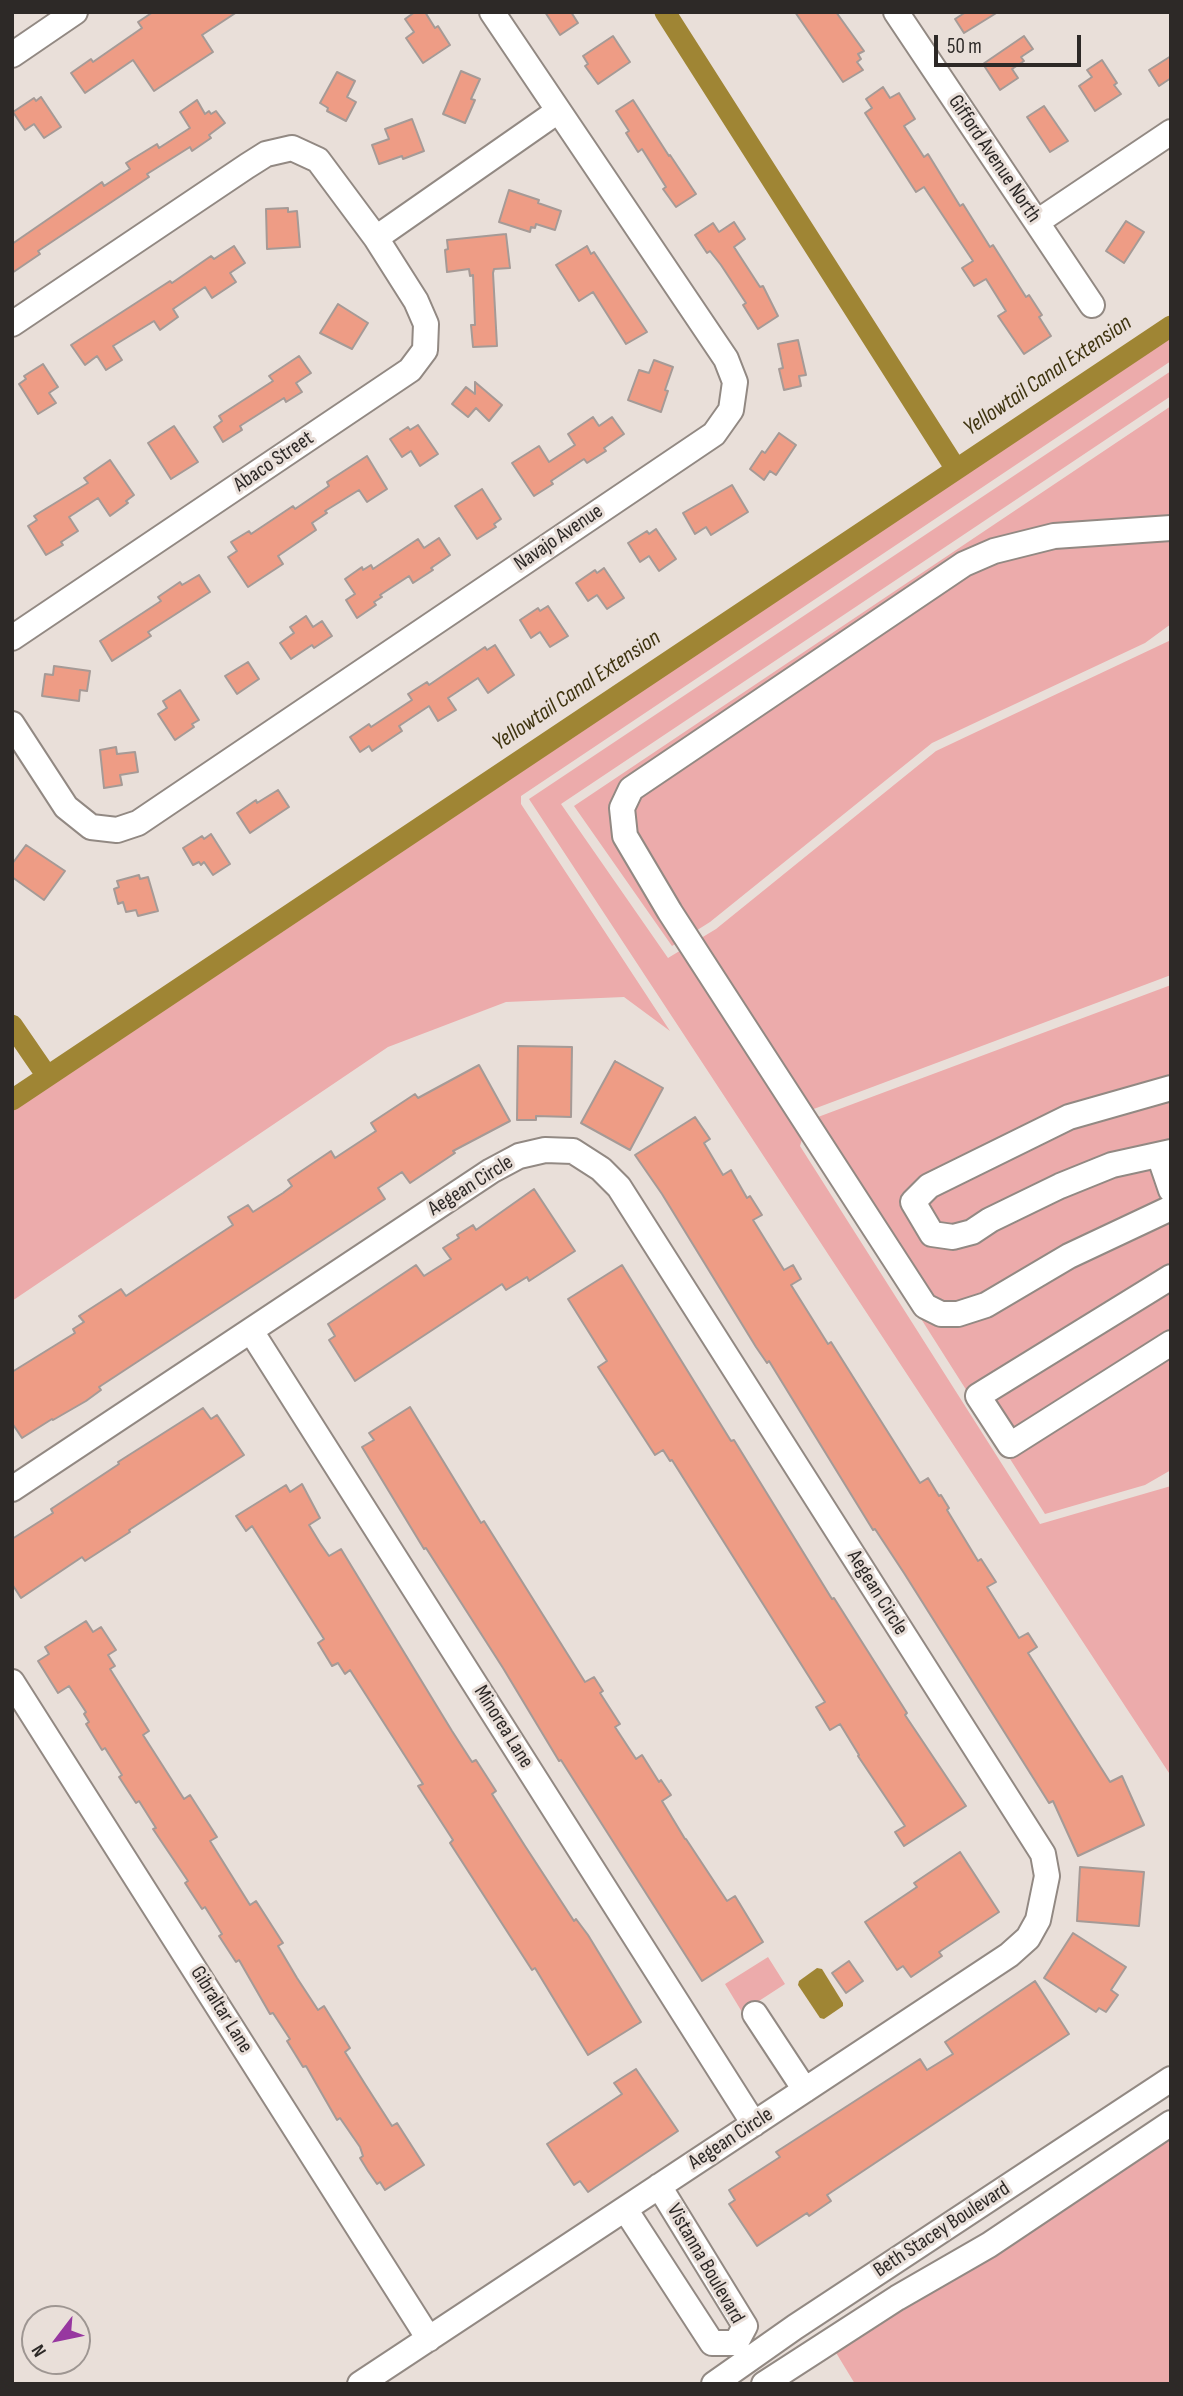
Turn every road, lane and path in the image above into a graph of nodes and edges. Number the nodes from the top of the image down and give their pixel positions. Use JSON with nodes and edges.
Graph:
{"nodes":[{"id":1,"x":75,"y":12,"type":"edge"},
{"id":2,"x":492,"y":12,"type":"edge"},
{"id":3,"x":896,"y":12,"type":"edge"},
{"id":4,"x":12,"y":55,"type":"edge"},
{"id":5,"x":558,"y":111,"type":"junction"},
{"id":6,"x":1171,"y":132,"type":"edge"},
{"id":7,"x":1037,"y":222,"type":"junction"},
{"id":8,"x":376,"y":238,"type":"junction"},
{"id":9,"x":1092,"y":305,"type":"dead end"},
{"id":10,"x":12,"y":324,"type":"edge"},
{"id":11,"x":1171,"y":528,"type":"edge"},
{"id":12,"x":12,"y":638,"type":"edge"},
{"id":13,"x":12,"y":724,"type":"edge"},
{"id":14,"x":1171,"y":1088,"type":"edge"},
{"id":15,"x":1165,"y":1154,"type":"edge"},
{"id":16,"x":1171,"y":1190,"type":"edge"},
{"id":17,"x":1171,"y":1208,"type":"edge"},
{"id":18,"x":1171,"y":1277,"type":"edge"},
{"id":19,"x":251,"y":1331,"type":"junction"},
{"id":20,"x":1171,"y":1343,"type":"edge"},
{"id":21,"x":12,"y":1489,"type":"edge"},
{"id":22,"x":12,"y":1682,"type":"edge"},
{"id":23,"x":755,"y":2014,"type":"dead end"},
{"id":24,"x":1171,"y":2079,"type":"edge"},
{"id":25,"x":805,"y":2090,"type":"junction"},
{"id":26,"x":1171,"y":2123,"type":"edge"},
{"id":27,"x":754,"y":2124,"type":"junction"},
{"id":28,"x":659,"y":2186,"type":"junction"},
{"id":29,"x":625,"y":2209,"type":"junction"},
{"id":30,"x":429,"y":2339,"type":"junction"},
{"id":31,"x":742,"y":2352,"type":"junction"},
{"id":32,"x":360,"y":2384,"type":"edge"},
{"id":33,"x":714,"y":2384,"type":"edge"},
{"id":34,"x":764,"y":2384,"type":"edge"}],
"edges":[{"from":1,"to":4,"type":"street"},
{"from":2,"to":5,"type":"street","name":"Navajo Avenue"},
{"from":3,"to":7,"type":"street","name":"Gifford Avenue North"},
{"from":5,"to":8,"type":"street"},
{"from":5,"to":13,"type":"street","name":"Navajo Avenue"},
{"from":6,"to":7,"type":"street"},
{"from":7,"to":9,"type":"street","name":"Gifford Avenue North"},
{"from":8,"to":10,"type":"street","name":"Abaco Street"},
{"from":8,"to":12,"type":"street","name":"Abaco Street"},
{"from":11,"to":17,"type":"street"},
{"from":14,"to":15,"type":"street"},
{"from":15,"to":16,"type":"street"},
{"from":18,"to":20,"type":"street"},
{"from":19,"to":21,"type":"street","name":"Aegean Circle"},
{"from":19,"to":25,"type":"street","name":"Aegean Circle"},
{"from":19,"to":27,"type":"street","name":"Minorea Lane"},
{"from":22,"to":30,"type":"street","name":"Gibraltar Lane"},
{"from":23,"to":25,"type":"street"},
{"from":24,"to":31,"type":"street","name":"Beth Stacey Boulevard"},
{"from":25,"to":27,"type":"street","name":"Aegean Circle"},
{"from":26,"to":34,"type":"street","name":"Beth Stacey Boulevard"},
{"from":27,"to":28,"type":"street","name":"Aegean Circle"},
{"from":28,"to":29,"type":"street","name":"Aegean Circle"},
{"from":28,"to":31,"type":"street","name":"Vistanna Boulevard"},
{"from":29,"to":30,"type":"street","name":"Aegean Circle"},
{"from":29,"to":31,"type":"street","name":"Vistanna Boulevard"},
{"from":30,"to":32,"type":"street","name":"Aegean Circle"},
{"from":31,"to":33,"type":"street","name":"Beth Stacey Boulevard"},
{"from":31,"to":34,"type":"street"}]}
